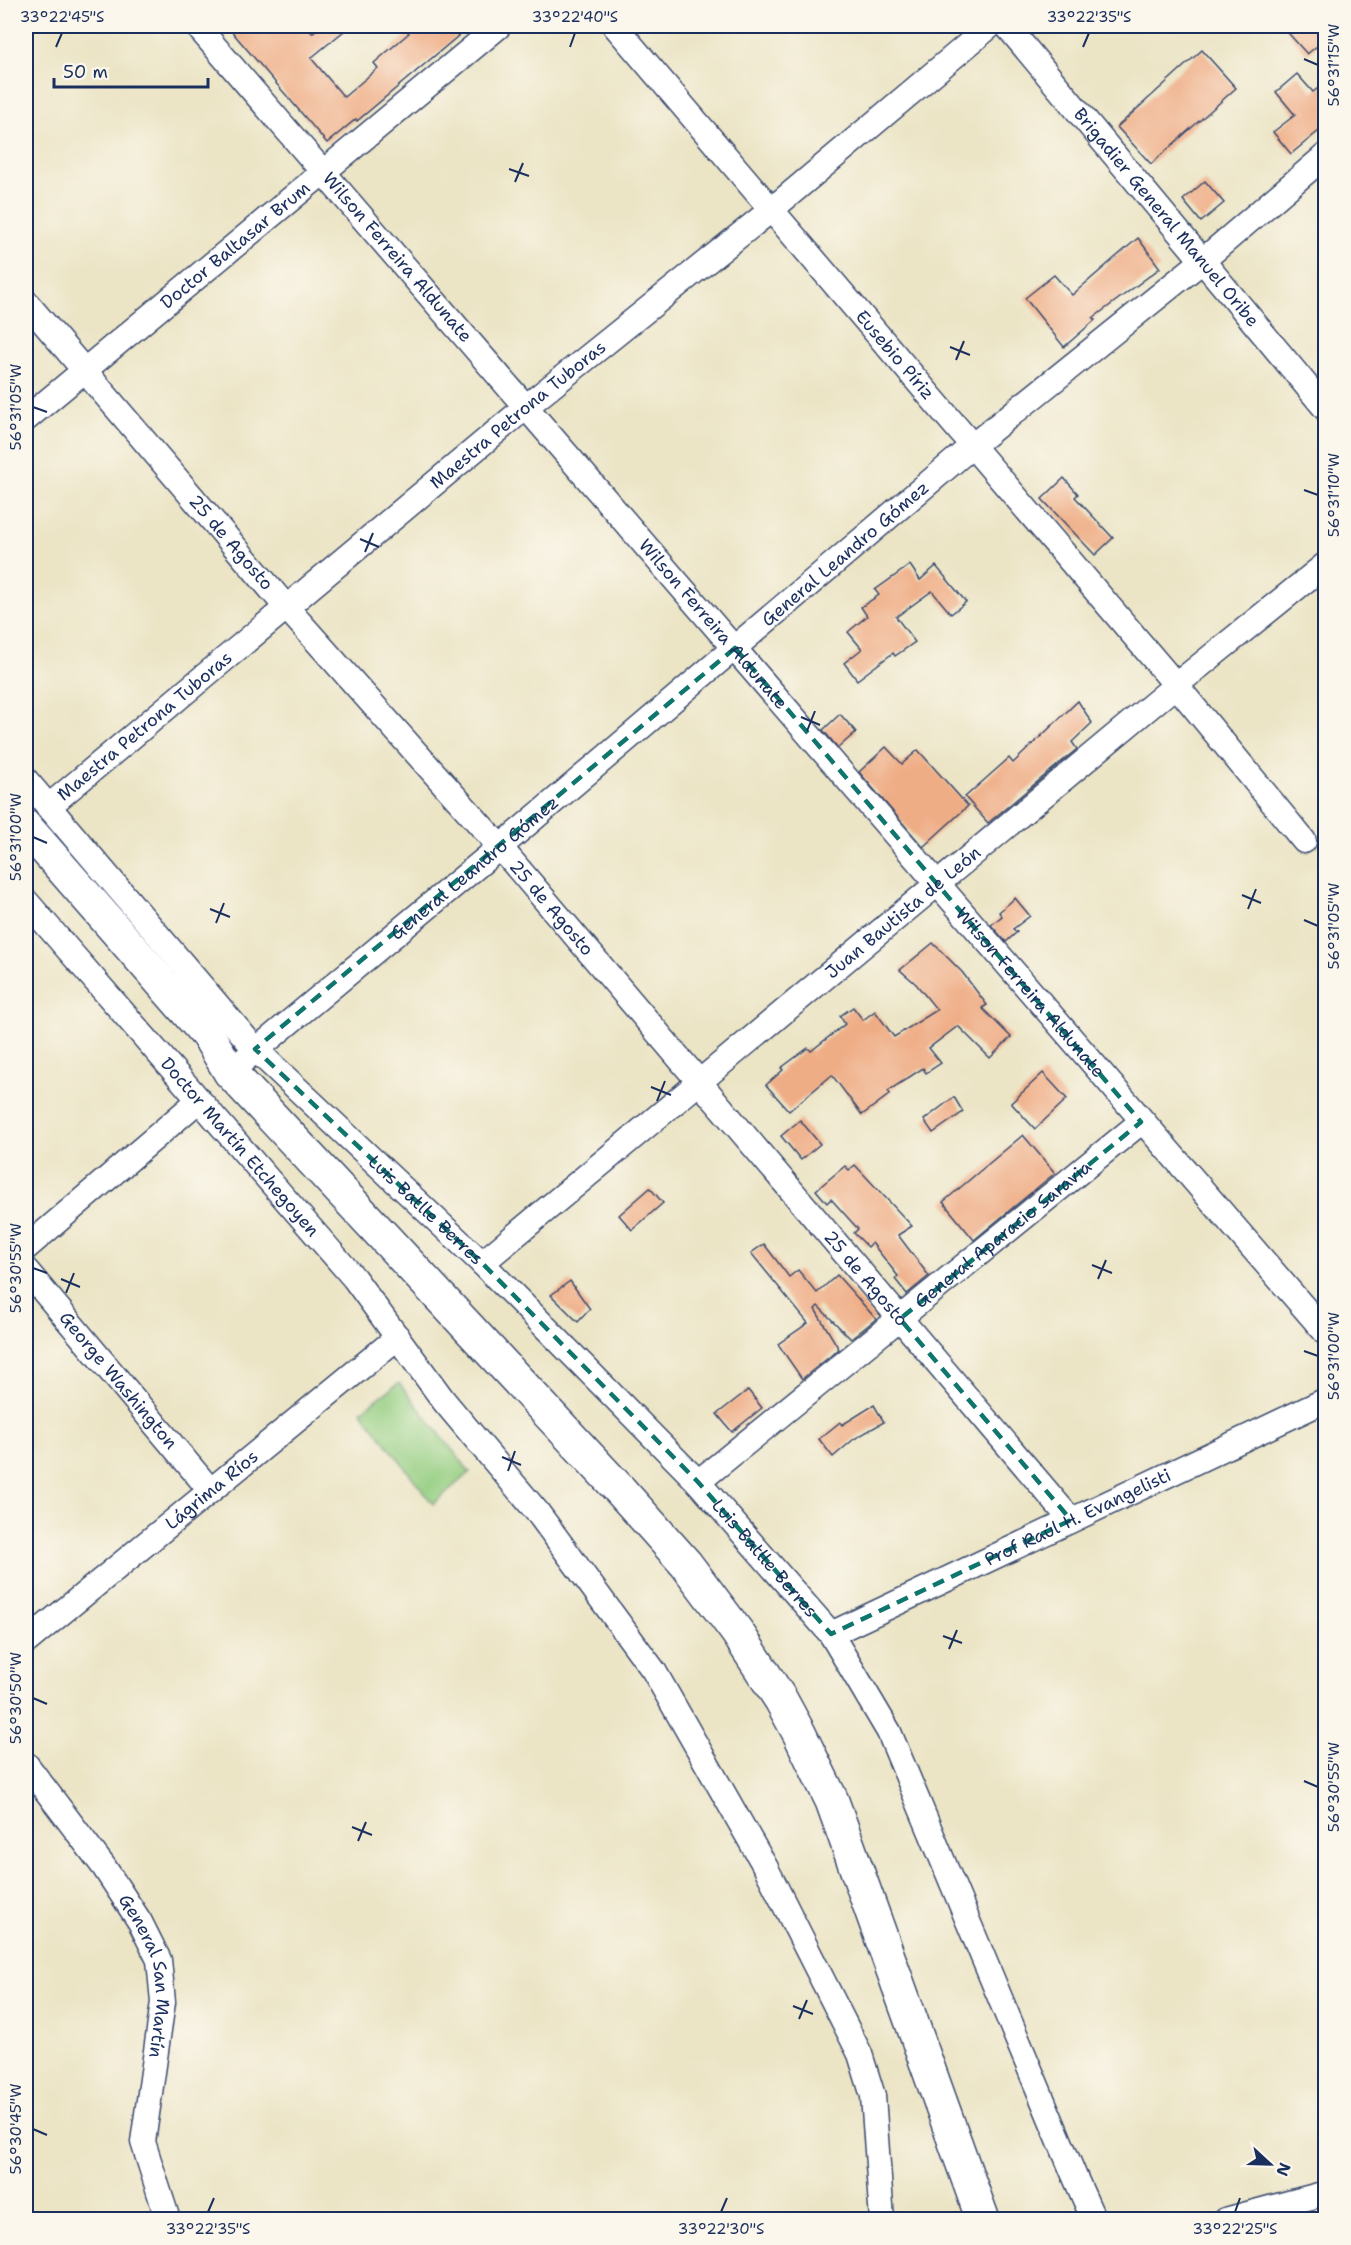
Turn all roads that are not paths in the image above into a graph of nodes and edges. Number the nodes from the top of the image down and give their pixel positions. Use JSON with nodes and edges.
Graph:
{"nodes":[{"id":1,"x":197,"y":26,"type":"edge"},
{"id":2,"x":499,"y":26,"type":"edge"},
{"id":3,"x":615,"y":26,"type":"edge"},
{"id":4,"x":990,"y":26,"type":"edge"},
{"id":5,"x":1007,"y":26,"type":"edge"},
{"id":6,"x":1326,"y":154,"type":"edge"},
{"id":7,"x":324,"y":172,"type":"junction"},
{"id":8,"x":771,"y":210,"type":"junction"},
{"id":9,"x":1202,"y":262,"type":"junction"},
{"id":10,"x":26,"y":302,"type":"edge"},
{"id":11,"x":85,"y":371,"type":"junction"},
{"id":12,"x":527,"y":406,"type":"junction"},
{"id":13,"x":1326,"y":409,"type":"edge"},
{"id":14,"x":26,"y":419,"type":"edge"},
{"id":15,"x":972,"y":446,"type":"junction"},
{"id":16,"x":1326,"y":564,"type":"edge"},
{"id":17,"x":287,"y":608,"type":"junction"},
{"id":18,"x":735,"y":648,"type":"junction"},
{"id":19,"x":1176,"y":685,"type":"junction"},
{"id":20,"x":26,"y":780,"type":"edge"},
{"id":21,"x":37,"y":817,"type":"edge"},
{"id":22,"x":1304,"y":841,"type":"dead end"},
{"id":23,"x":500,"y":847,"type":"junction"},
{"id":24,"x":26,"y":857,"type":"edge"},
{"id":25,"x":937,"y":886,"type":"junction"},
{"id":26,"x":26,"y":901,"type":"edge"},
{"id":27,"x":255,"y":1049,"type":"junction"},
{"id":28,"x":230,"y":1072,"type":"junction"},
{"id":29,"x":699,"y":1082,"type":"junction"},
{"id":30,"x":199,"y":1100,"type":"junction"},
{"id":31,"x":1141,"y":1122,"type":"junction"},
{"id":32,"x":26,"y":1248,"type":"edge"},
{"id":33,"x":482,"y":1263,"type":"junction"},
{"id":34,"x":26,"y":1270,"type":"edge"},
{"id":35,"x":900,"y":1319,"type":"junction"},
{"id":36,"x":1326,"y":1333,"type":"edge"},
{"id":37,"x":398,"y":1337,"type":"junction"},
{"id":38,"x":1326,"y":1401,"type":"edge"},
{"id":39,"x":698,"y":1482,"type":"junction"},
{"id":40,"x":210,"y":1490,"type":"junction"},
{"id":41,"x":1071,"y":1520,"type":"junction"},
{"id":42,"x":831,"y":1634,"type":"junction"},
{"id":43,"x":26,"y":1642,"type":"edge"},
{"id":44,"x":26,"y":1764,"type":"edge"},
{"id":45,"x":1326,"y":2193,"type":"edge"},
{"id":46,"x":168,"y":2220,"type":"edge"},
{"id":47,"x":882,"y":2220,"type":"edge"},
{"id":48,"x":983,"y":2220,"type":"edge"},
{"id":49,"x":1095,"y":2220,"type":"edge"},
{"id":50,"x":1225,"y":2220,"type":"edge"}],
"edges":[{"from":1,"to":7,"type":"street","name":"Wilson Ferreira Aldunate"},
{"from":2,"to":7,"type":"street","name":"Doctor Baltasar Brum"},
{"from":3,"to":8,"type":"street","name":"Eusebio Píriz"},
{"from":4,"to":8,"type":"street","name":"Maestra Petrona Tuboras"},
{"from":5,"to":9,"type":"street","name":"Brigadier General Manuel Oribe"},
{"from":6,"to":9,"type":"street","name":"General Leandro Gómez"},
{"from":7,"to":11,"type":"street","name":"Doctor Baltasar Brum"},
{"from":7,"to":12,"type":"street","name":"Wilson Ferreira Aldunate"},
{"from":8,"to":12,"type":"street","name":"Maestra Petrona Tuboras"},
{"from":8,"to":15,"type":"street","name":"Eusebio Píriz"},
{"from":9,"to":13,"type":"street","name":"Brigadier General Manuel Oribe"},
{"from":9,"to":15,"type":"street","name":"General Leandro Gómez"},
{"from":10,"to":11,"type":"street","name":"25 de Agosto"},
{"from":11,"to":14,"type":"street","name":"Doctor Baltasar Brum"},
{"from":11,"to":17,"type":"street","name":"25 de Agosto"},
{"from":12,"to":17,"type":"street","name":"Maestra Petrona Tuboras"},
{"from":12,"to":18,"type":"street","name":"Wilson Ferreira Aldunate"},
{"from":15,"to":18,"type":"street","name":"General Leandro Gómez"},
{"from":15,"to":19,"type":"street","name":"Eusebio Píriz"},
{"from":16,"to":19,"type":"street","name":"Juan Bautista de León"},
{"from":17,"to":21,"type":"street","name":"Maestra Petrona Tuboras"},
{"from":17,"to":23,"type":"street","name":"25 de Agosto"},
{"from":18,"to":23,"type":"street","name":"General Leandro Gómez"},
{"from":18,"to":25,"type":"street","name":"Wilson Ferreira Aldunate"},
{"from":19,"to":22,"type":"street","name":"Eusebio Píriz"},
{"from":19,"to":25,"type":"street","name":"Juan Bautista de León"},
{"from":20,"to":21,"type":"street","name":"Luis Batlle Berres"},
{"from":21,"to":27,"type":"street","name":"Luis Batlle Berres"},
{"from":21,"to":28,"type":"highway"},
{"from":23,"to":27,"type":"street","name":"General Leandro Gómez"},
{"from":23,"to":29,"type":"street","name":"25 de Agosto"},
{"from":24,"to":28,"type":"highway"},
{"from":25,"to":29,"type":"street","name":"Juan Bautista de León"},
{"from":25,"to":31,"type":"street","name":"Wilson Ferreira Aldunate"},
{"from":26,"to":30,"type":"street","name":"Doctor Martín Etchegoyen"},
{"from":27,"to":28,"type":"street","name":"General Leandro Gómez"},
{"from":27,"to":33,"type":"street","name":"Luis Batlle Berres"},
{"from":28,"to":48,"type":"highway"},
{"from":29,"to":33,"type":"street","name":"Juan Bautista de León"},
{"from":29,"to":35,"type":"street","name":"25 de Agosto"},
{"from":30,"to":32,"type":"street"},
{"from":30,"to":37,"type":"street","name":"Doctor Martín Etchegoyen"},
{"from":31,"to":35,"type":"street","name":"General Aparacio Saravia"},
{"from":31,"to":36,"type":"street","name":"Wilson Ferreira Aldunate"},
{"from":33,"to":39,"type":"street","name":"Luis Batlle Berres"},
{"from":34,"to":40,"type":"street","name":"George Washington"},
{"from":35,"to":39,"type":"street","name":"General Aparacio Saravia"},
{"from":35,"to":41,"type":"street","name":"25 de Agosto"},
{"from":37,"to":40,"type":"street","name":"Lágrima Ríos"},
{"from":37,"to":47,"type":"street","name":"Doctor Martín Etchegoyen"},
{"from":38,"to":41,"type":"street","name":"Prof Raúl H. Evangelisti"},
{"from":39,"to":42,"type":"street","name":"Luis Batlle Berres"},
{"from":40,"to":43,"type":"street","name":"Lágrima Ríos"},
{"from":41,"to":42,"type":"street","name":"Prof Raúl H. Evangelisti"},
{"from":42,"to":49,"type":"street","name":"Luis Batlle Berres"},
{"from":44,"to":46,"type":"street","name":"General San Martín"},
{"from":45,"to":50,"type":"street"}]}
